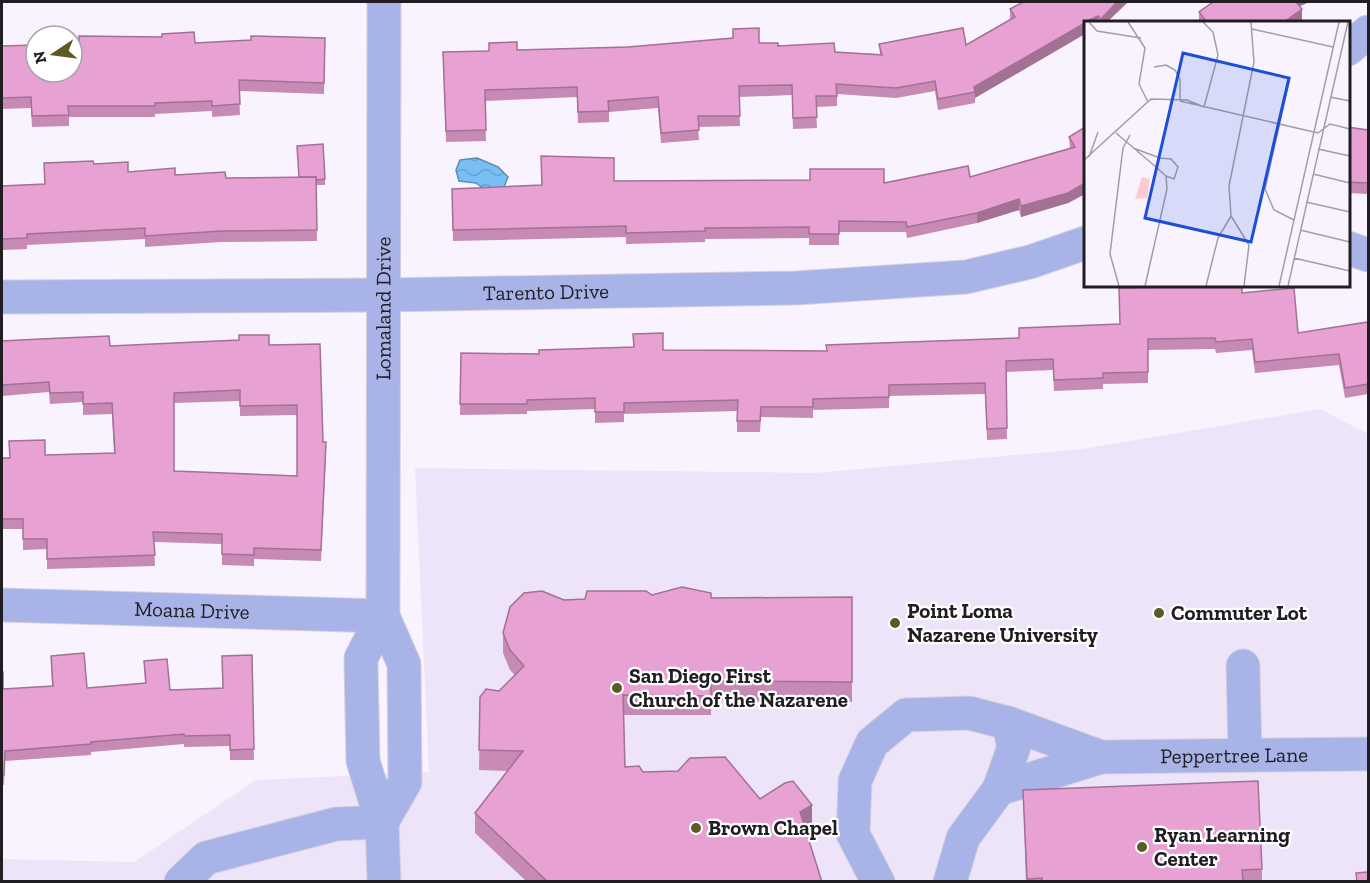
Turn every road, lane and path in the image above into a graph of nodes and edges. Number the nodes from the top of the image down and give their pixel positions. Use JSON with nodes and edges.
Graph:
{"nodes":[{"id":1,"x":384,"y":2,"type":"edge"},
{"id":2,"x":1368,"y":32,"type":"edge"},
{"id":3,"x":1349,"y":47,"type":"edge"},
{"id":4,"x":1084,"y":243,"type":"edge"},
{"id":5,"x":1349,"y":249,"type":"edge"},
{"id":6,"x":1368,"y":255,"type":"edge"},
{"id":7,"x":383,"y":295,"type":"junction"},
{"id":8,"x":2,"y":297,"type":"edge"},
{"id":9,"x":2,"y":605,"type":"edge"},
{"id":10,"x":383,"y":616,"type":"junction"},
{"id":11,"x":1243,"y":666,"type":"dead end"},
{"id":12,"x":1008,"y":723,"type":"junction"},
{"id":13,"x":1368,"y":754,"type":"edge"},
{"id":14,"x":1245,"y":755,"type":"junction"},
{"id":15,"x":1101,"y":757,"type":"junction"},
{"id":16,"x":999,"y":789,"type":"junction"},
{"id":17,"x":382,"y":822,"type":"junction"},
{"id":18,"x":875,"y":880,"type":"edge"},
{"id":19,"x":181,"y":882,"type":"edge"},
{"id":20,"x":384,"y":882,"type":"edge"},
{"id":21,"x":950,"y":882,"type":"edge"}],
"edges":[{"from":1,"to":7,"type":"street","name":"Lomaland Drive"},
{"from":2,"to":3,"type":"street"},
{"from":4,"to":7,"type":"street","name":"Tarento Drive"},
{"from":5,"to":6,"type":"street"},
{"from":7,"to":8,"type":"street","name":"Tarento Drive"},
{"from":7,"to":10,"type":"street","name":"Lomaland Drive"},
{"from":9,"to":10,"type":"street","name":"Moana Drive"},
{"from":10,"to":17,"type":"street","name":"Lomaland Drive"},
{"from":10,"to":17,"type":"street","name":"Lomaland Drive"},
{"from":11,"to":14,"type":"street"},
{"from":12,"to":15,"type":"street","name":"Peppertree Lane"},
{"from":12,"to":16,"type":"street"},
{"from":12,"to":18,"type":"street","name":"Peppertree Lane"},
{"from":13,"to":14,"type":"street","name":"Peppertree Lane"},
{"from":14,"to":15,"type":"street","name":"Peppertree Lane"},
{"from":15,"to":16,"type":"street","name":"Peppertree Lane"},
{"from":16,"to":21,"type":"street"},
{"from":17,"to":19,"type":"street"},
{"from":17,"to":20,"type":"street","name":"Lomaland Drive"}]}
